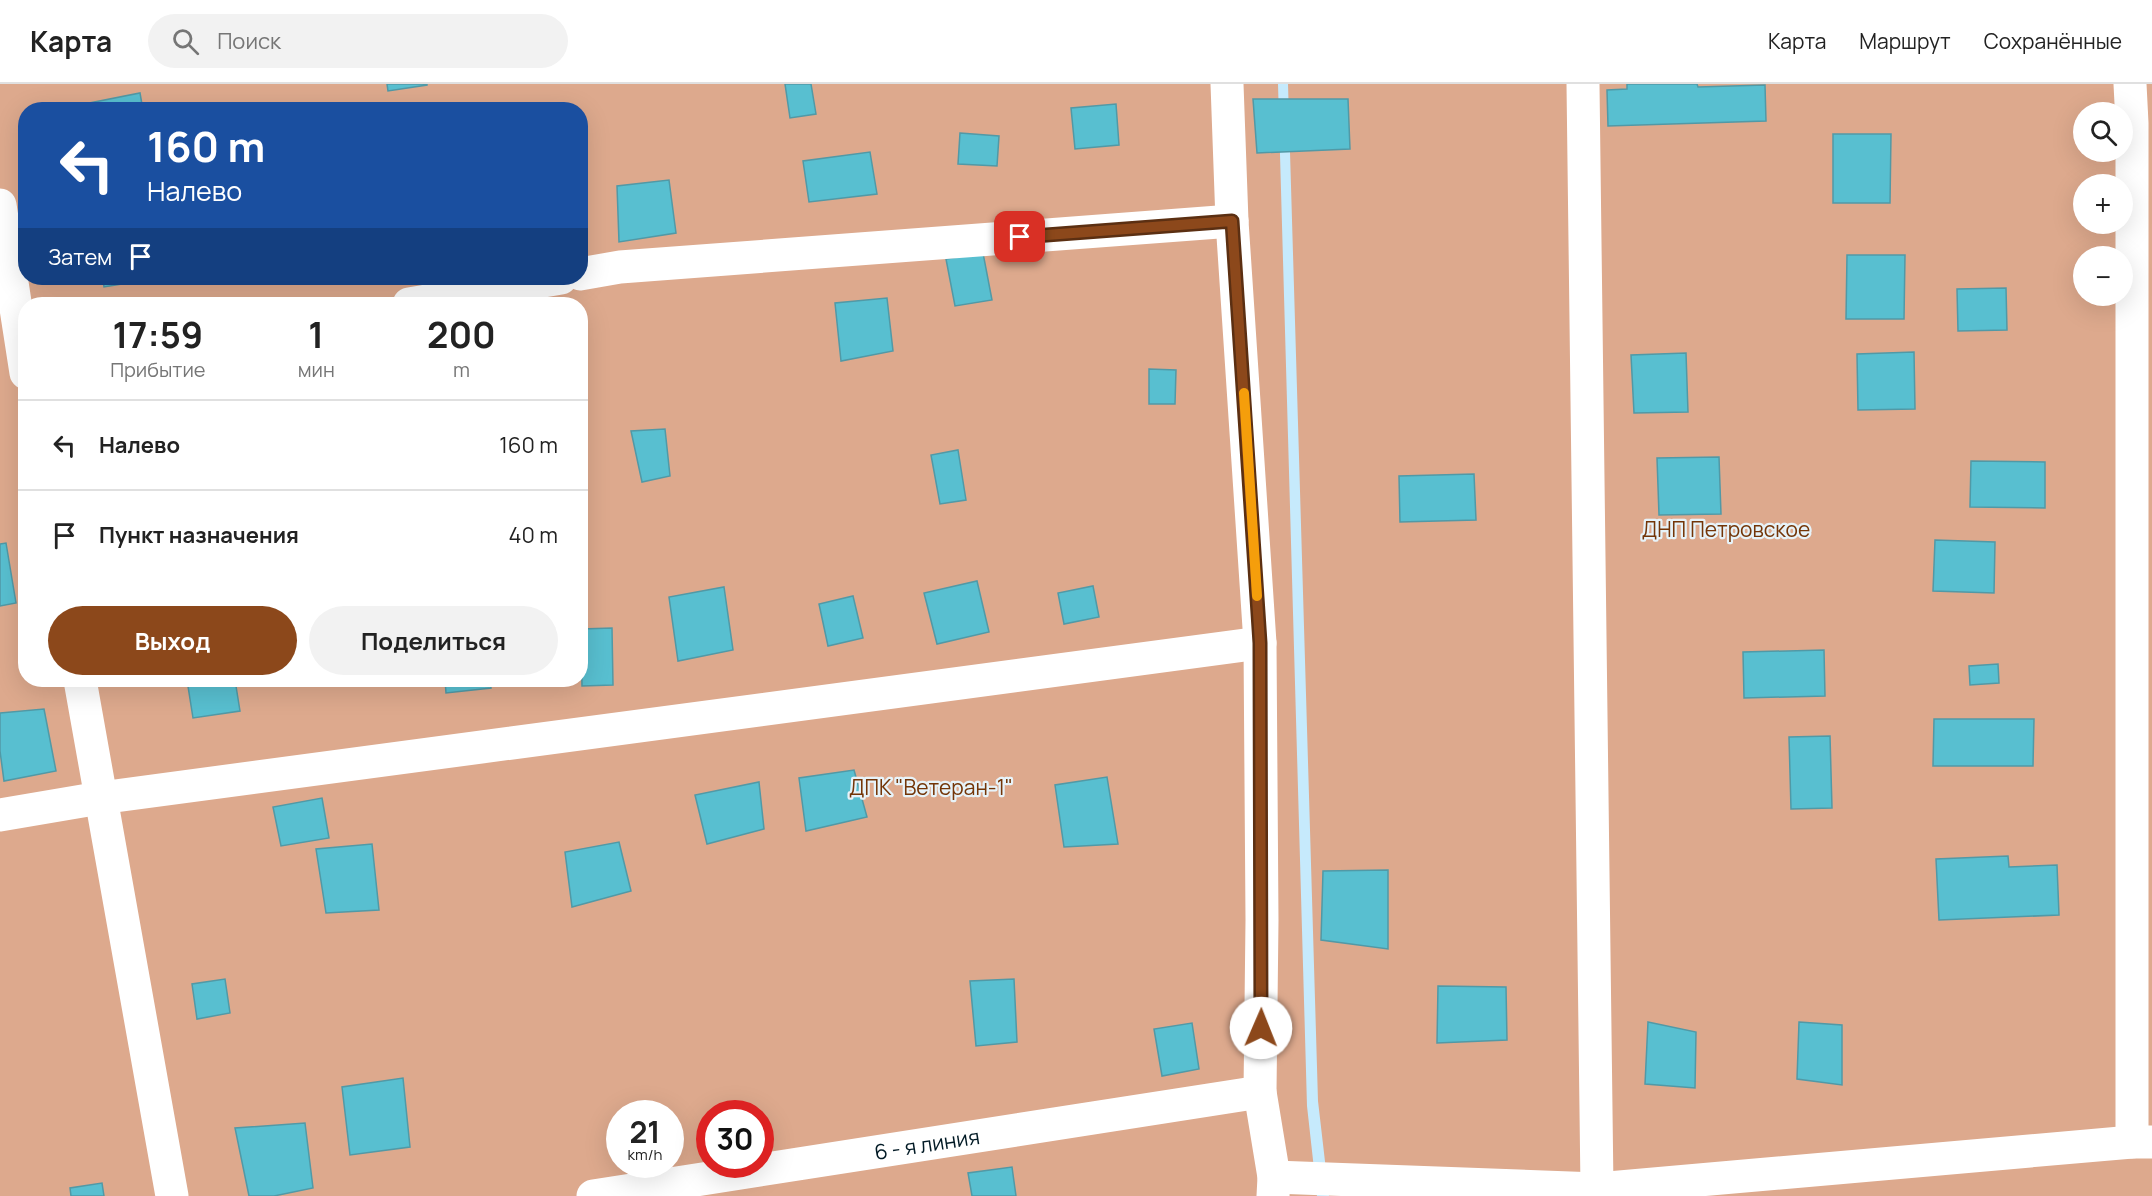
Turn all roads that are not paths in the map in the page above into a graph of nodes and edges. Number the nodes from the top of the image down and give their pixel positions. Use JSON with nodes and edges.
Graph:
{"nodes":[{"id":1,"x":1227,"y":84,"type":"edge"},
{"id":2,"x":1583,"y":84,"type":"edge"},
{"id":3,"x":2130,"y":84,"type":"edge"},
{"id":4,"x":0,"y":205,"type":"edge"},
{"id":5,"x":1232,"y":221,"type":"junction"},
{"id":6,"x":588,"y":273,"type":"edge"},
{"id":7,"x":520,"y":285,"type":"edge"},
{"id":8,"x":450,"y":297,"type":"edge"},
{"id":9,"x":18,"y":326,"type":"edge"},
{"id":10,"x":18,"y":374,"type":"edge"},
{"id":11,"x":0,"y":377,"type":"edge"},
{"id":12,"x":1260,"y":643,"type":"junction"},
{"id":13,"x":81,"y":687,"type":"edge"},
{"id":14,"x":100,"y":798,"type":"junction"},
{"id":15,"x":0,"y":815,"type":"edge"},
{"id":16,"x":1260,"y":1092,"type":"junction"},
{"id":17,"x":2142,"y":1142,"type":"edge"},
{"id":18,"x":1273,"y":1186,"type":"edge"},
{"id":19,"x":1597,"y":1189,"type":"junction"},
{"id":20,"x":172,"y":1196,"type":"edge"},
{"id":21,"x":593,"y":1196,"type":"edge"}],
"edges":[{"from":1,"to":5,"type":"street"},
{"from":2,"to":19,"type":"street"},
{"from":3,"to":17,"type":"street"},
{"from":4,"to":9,"type":"street"},
{"from":5,"to":6,"type":"street"},
{"from":5,"to":12,"type":"street"},
{"from":7,"to":8,"type":"street"},
{"from":10,"to":11,"type":"street"},
{"from":12,"to":14,"type":"street"},
{"from":12,"to":16,"type":"street"},
{"from":13,"to":14,"type":"street"},
{"from":14,"to":15,"type":"street"},
{"from":14,"to":20,"type":"street"},
{"from":16,"to":18,"type":"street"},
{"from":16,"to":21,"type":"street","name":"6 - я линия"},
{"from":17,"to":19,"type":"street"},
{"from":18,"to":19,"type":"street"}]}
